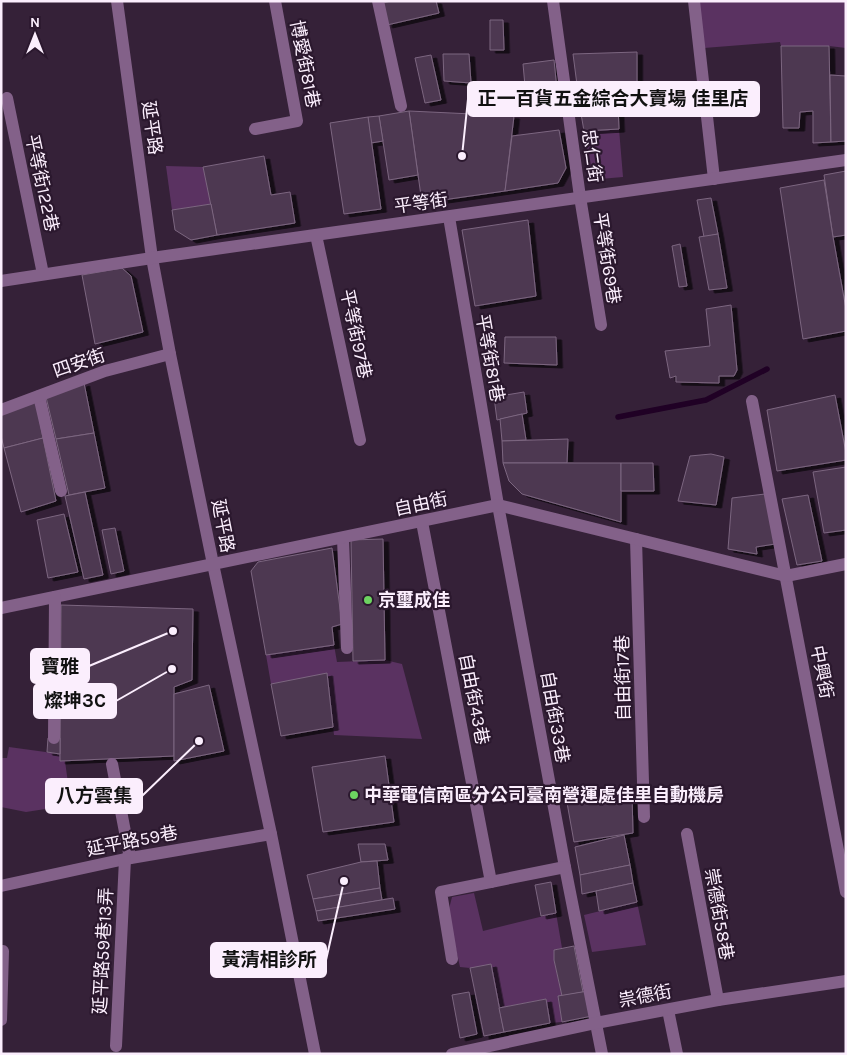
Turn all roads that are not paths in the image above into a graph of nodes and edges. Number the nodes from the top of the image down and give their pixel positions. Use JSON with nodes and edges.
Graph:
{"nodes":[{"id":1,"x":117,"y":1,"type":"edge"},
{"id":2,"x":275,"y":1,"type":"edge"},
{"id":3,"x":378,"y":1,"type":"edge"},
{"id":4,"x":552,"y":1,"type":"edge"},
{"id":5,"x":694,"y":1,"type":"edge"},
{"id":6,"x":7,"y":98,"type":"dead end"},
{"id":7,"x":401,"y":106,"type":"dead end"},
{"id":8,"x":255,"y":129,"type":"dead end"},
{"id":9,"x":846,"y":160,"type":"edge"},
{"id":10,"x":714,"y":179,"type":"junction"},
{"id":11,"x":580,"y":197,"type":"junction"},
{"id":12,"x":448,"y":217,"type":"junction"},
{"id":13,"x":316,"y":235,"type":"junction"},
{"id":14,"x":152,"y":258,"type":"junction"},
{"id":15,"x":43,"y":274,"type":"junction"},
{"id":16,"x":1,"y":280,"type":"edge"},
{"id":17,"x":601,"y":325,"type":"dead end"},
{"id":18,"x":170,"y":354,"type":"junction"},
{"id":19,"x":40,"y":396,"type":"junction"},
{"id":20,"x":752,"y":400,"type":"dead end"},
{"id":21,"x":1,"y":410,"type":"edge"},
{"id":22,"x":360,"y":440,"type":"dead end"},
{"id":23,"x":61,"y":491,"type":"dead end"},
{"id":24,"x":498,"y":505,"type":"junction"},
{"id":25,"x":422,"y":522,"type":"junction"},
{"id":26,"x":343,"y":538,"type":"junction"},
{"id":27,"x":636,"y":539,"type":"junction"},
{"id":28,"x":213,"y":564,"type":"junction"},
{"id":29,"x":846,"y":564,"type":"edge"},
{"id":30,"x":786,"y":576,"type":"junction"},
{"id":31,"x":55,"y":596,"type":"junction"},
{"id":32,"x":1,"y":608,"type":"edge"},
{"id":33,"x":347,"y":648,"type":"dead end"},
{"id":34,"x":54,"y":738,"type":"dead end"},
{"id":35,"x":112,"y":764,"type":"dead end"},
{"id":36,"x":644,"y":817,"type":"dead end"},
{"id":37,"x":271,"y":834,"type":"junction"},
{"id":38,"x":687,"y":834,"type":"dead end"},
{"id":39,"x":128,"y":858,"type":"junction"},
{"id":40,"x":564,"y":867,"type":"junction"},
{"id":41,"x":491,"y":882,"type":"junction"},
{"id":42,"x":1,"y":886,"type":"edge"},
{"id":43,"x":846,"y":892,"type":"edge"},
{"id":44,"x":3,"y":951,"type":"dead end"},
{"id":45,"x":452,"y":959,"type":"dead end"},
{"id":46,"x":846,"y":981,"type":"edge"},
{"id":47,"x":718,"y":1000,"type":"junction"},
{"id":48,"x":668,"y":1010,"type":"junction"},
{"id":49,"x":1,"y":1020,"type":"edge"},
{"id":50,"x":596,"y":1023,"type":"junction"},
{"id":51,"x":116,"y":1046,"type":"dead end"},
{"id":52,"x":315,"y":1054,"type":"edge"},
{"id":53,"x":452,"y":1054,"type":"edge"},
{"id":54,"x":602,"y":1054,"type":"edge"},
{"id":55,"x":677,"y":1054,"type":"edge"}],
"edges":[{"from":1,"to":14,"type":"street","name":"延平路"},
{"from":2,"to":8,"type":"street","name":"博愛街81巷"},
{"from":3,"to":7,"type":"street"},
{"from":4,"to":11,"type":"street","name":"忠仁街"},
{"from":5,"to":10,"type":"street"},
{"from":6,"to":15,"type":"street","name":"平等街122巷"},
{"from":9,"to":10,"type":"street","name":"平等街"},
{"from":10,"to":11,"type":"street","name":"平等街"},
{"from":11,"to":12,"type":"street","name":"平等街"},
{"from":11,"to":17,"type":"street","name":"平等街69巷"},
{"from":12,"to":13,"type":"street","name":"平等街"},
{"from":12,"to":24,"type":"street","name":"平等街81巷"},
{"from":13,"to":14,"type":"street","name":"平等街"},
{"from":13,"to":22,"type":"street","name":"平等街97巷"},
{"from":14,"to":15,"type":"street","name":"平等街"},
{"from":14,"to":18,"type":"street","name":"延平路"},
{"from":15,"to":16,"type":"street","name":"平等街"},
{"from":18,"to":19,"type":"street","name":"四安街"},
{"from":18,"to":28,"type":"street","name":"延平路"},
{"from":19,"to":21,"type":"street","name":"四安街"},
{"from":19,"to":23,"type":"street"},
{"from":20,"to":30,"type":"street","name":"中興街"},
{"from":24,"to":25,"type":"street","name":"自由街"},
{"from":24,"to":27,"type":"street","name":"自由街"},
{"from":24,"to":40,"type":"street","name":"自由街33巷"},
{"from":25,"to":26,"type":"street","name":"自由街"},
{"from":25,"to":41,"type":"street","name":"自由街43巷"},
{"from":26,"to":28,"type":"street","name":"自由街"},
{"from":26,"to":33,"type":"street"},
{"from":27,"to":30,"type":"street","name":"自由街"},
{"from":27,"to":36,"type":"street","name":"自由街17巷"},
{"from":28,"to":31,"type":"street","name":"自由街"},
{"from":28,"to":37,"type":"street","name":"延平路"},
{"from":29,"to":30,"type":"street","name":"自由街"},
{"from":30,"to":43,"type":"street","name":"中興街"},
{"from":31,"to":32,"type":"street","name":"自由街"},
{"from":31,"to":34,"type":"street"},
{"from":35,"to":39,"type":"street","name":"延平路59巷13弄"},
{"from":37,"to":39,"type":"street","name":"延平路59巷"},
{"from":37,"to":52,"type":"street","name":"延平路"},
{"from":38,"to":47,"type":"street","name":"崇德街58巷"},
{"from":39,"to":42,"type":"street","name":"延平路59巷"},
{"from":39,"to":51,"type":"street","name":"延平路59巷13弄"},
{"from":40,"to":41,"type":"street"},
{"from":40,"to":50,"type":"street","name":"自由街33巷"},
{"from":41,"to":45,"type":"street"},
{"from":44,"to":49,"type":"street"},
{"from":46,"to":47,"type":"street","name":"祟德街"},
{"from":47,"to":48,"type":"street","name":"祟德街"},
{"from":48,"to":50,"type":"street","name":"祟德街"},
{"from":48,"to":55,"type":"street"},
{"from":50,"to":53,"type":"street","name":"祟德街"},
{"from":50,"to":54,"type":"street","name":"自由街33巷"}]}
